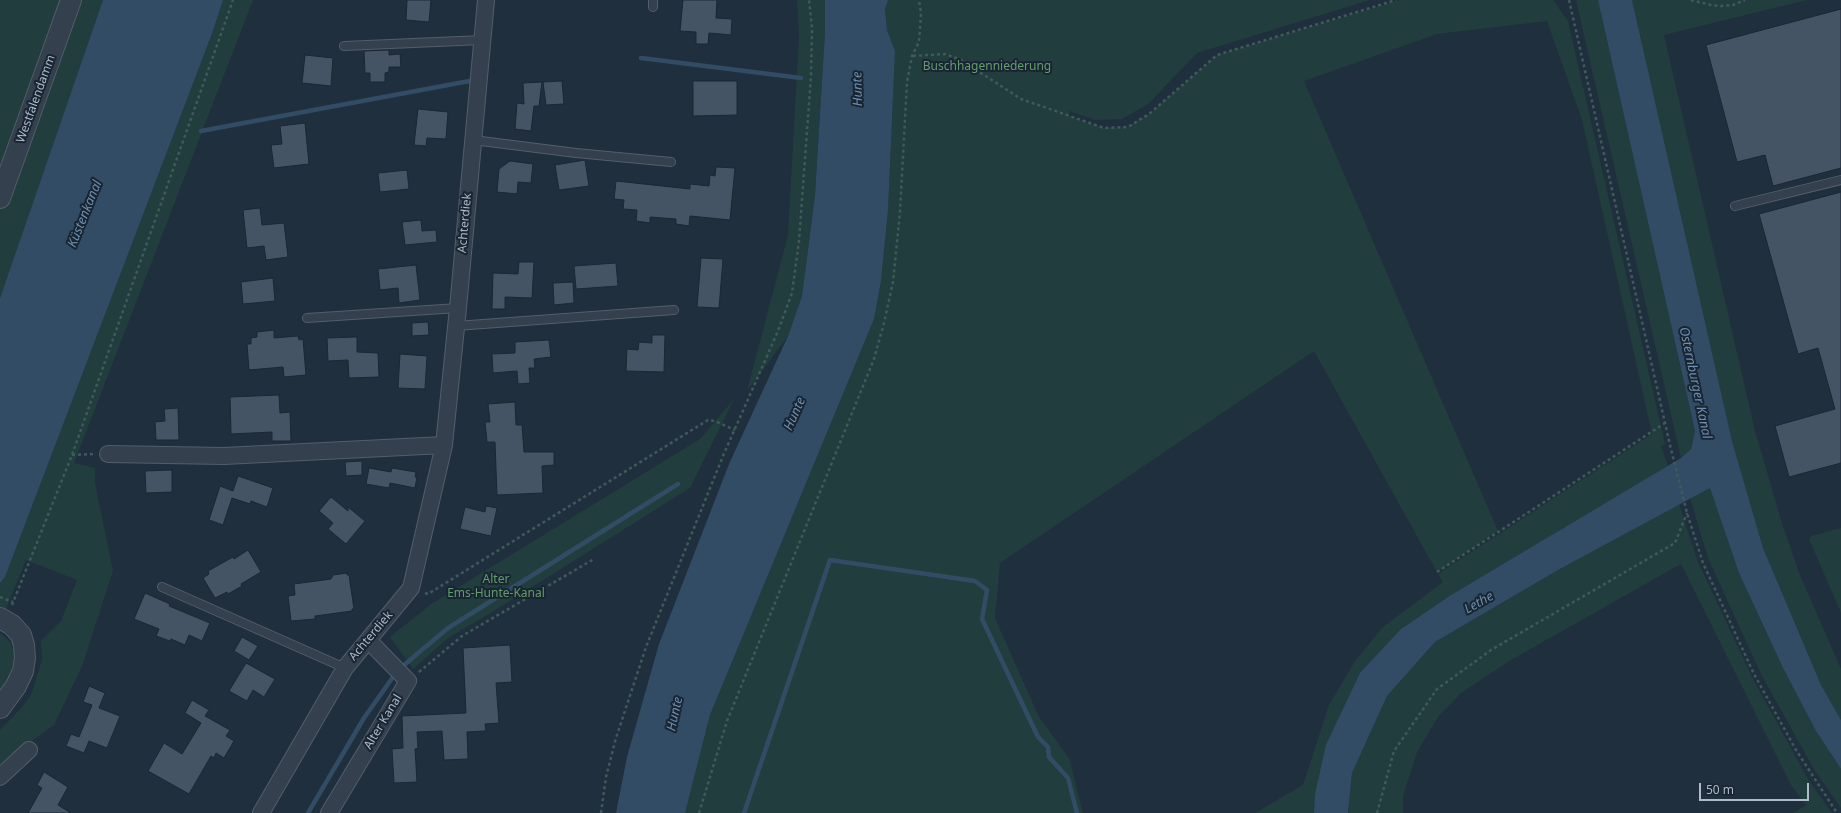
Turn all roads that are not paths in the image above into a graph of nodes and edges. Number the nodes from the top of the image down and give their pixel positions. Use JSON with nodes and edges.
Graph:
{"nodes":[{"id":1,"x":71,"y":0,"type":"edge"},
{"id":2,"x":486,"y":0,"type":"edge"},
{"id":3,"x":483,"y":40,"type":"junction"},
{"id":4,"x":344,"y":46,"type":"dead end"},
{"id":5,"x":473,"y":140,"type":"junction"},
{"id":6,"x":671,"y":162,"type":"dead end"},
{"id":7,"x":1841,"y":180,"type":"edge"},
{"id":8,"x":0,"y":198,"type":"edge"},
{"id":9,"x":1735,"y":206,"type":"dead end"},
{"id":10,"x":458,"y":308,"type":"junction"},
{"id":11,"x":674,"y":310,"type":"dead end"},
{"id":12,"x":307,"y":318,"type":"dead end"},
{"id":13,"x":456,"y":326,"type":"junction"},
{"id":14,"x":444,"y":445,"type":"junction"},
{"id":15,"x":108,"y":454,"type":"road end"},
{"id":16,"x":162,"y":587,"type":"dead end"},
{"id":17,"x":4,"y":613,"type":"edge"},
{"id":18,"x":368,"y":640,"type":"junction"},
{"id":19,"x":345,"y":668,"type":"junction"},
{"id":20,"x":0,"y":708,"type":"edge"},
{"id":21,"x":29,"y":750,"type":"dead end"},
{"id":22,"x":0,"y":777,"type":"edge"},
{"id":23,"x":261,"y":813,"type":"edge"},
{"id":24,"x":329,"y":813,"type":"edge"}],
"edges":[{"from":1,"to":8,"type":"street","name":"Westfalendamm"},
{"from":2,"to":3,"type":"street","name":"Achterdiek"},
{"from":3,"to":4,"type":"lane"},
{"from":3,"to":5,"type":"street","name":"Achterdiek"},
{"from":5,"to":6,"type":"lane"},
{"from":5,"to":10,"type":"street","name":"Achterdiek"},
{"from":7,"to":9,"type":"lane"},
{"from":10,"to":12,"type":"lane"},
{"from":10,"to":13,"type":"street","name":"Achterdiek"},
{"from":11,"to":13,"type":"lane"},
{"from":13,"to":14,"type":"street","name":"Achterdiek"},
{"from":14,"to":15,"type":"street"},
{"from":14,"to":18,"type":"street","name":"Achterdiek"},
{"from":16,"to":19,"type":"lane"},
{"from":17,"to":20,"type":"street"},
{"from":18,"to":19,"type":"street","name":"Achterdiek"},
{"from":18,"to":24,"type":"street","name":"Alter Kanal"},
{"from":19,"to":23,"type":"street","name":"Achterdiek"},
{"from":21,"to":22,"type":"street"}]}
